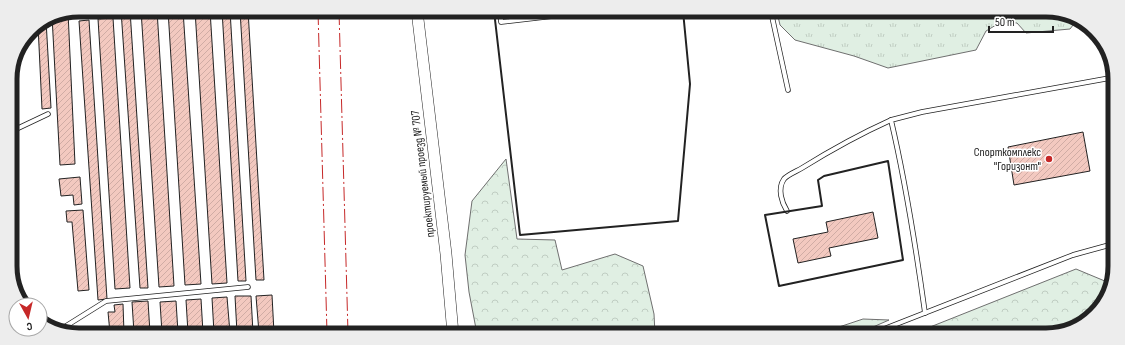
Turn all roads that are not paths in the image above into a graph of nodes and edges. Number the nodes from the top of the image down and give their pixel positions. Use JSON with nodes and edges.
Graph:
{"nodes":[{"id":1,"x":418,"y":17,"type":"edge"},
{"id":2,"x":501,"y":17,"type":"edge"},
{"id":3,"x":544,"y":17,"type":"edge"},
{"id":4,"x":772,"y":17,"type":"edge"},
{"id":5,"x":1108,"y":78,"type":"edge"},
{"id":6,"x":788,"y":90,"type":"dead end"},
{"id":7,"x":48,"y":114,"type":"dead end"},
{"id":8,"x":892,"y":120,"type":"junction"},
{"id":9,"x":17,"y":129,"type":"edge"},
{"id":10,"x":787,"y":211,"type":"dead end"},
{"id":11,"x":1108,"y":246,"type":"edge"},
{"id":12,"x":248,"y":287,"type":"dead end"},
{"id":13,"x":925,"y":313,"type":"junction"},
{"id":14,"x":66,"y":326,"type":"edge"},
{"id":15,"x":452,"y":328,"type":"edge"},
{"id":16,"x":886,"y":328,"type":"edge"}],
"edges":[{"from":1,"to":15,"type":"street","name":"проектируемый проезд № 707"},
{"from":2,"to":3,"type":"lane"},
{"from":4,"to":6,"type":"lane"},
{"from":5,"to":8,"type":"lane"},
{"from":7,"to":9,"type":"lane"},
{"from":8,"to":10,"type":"lane"},
{"from":8,"to":13,"type":"lane"},
{"from":11,"to":13,"type":"lane"},
{"from":12,"to":14,"type":"lane"},
{"from":13,"to":16,"type":"lane"}]}
